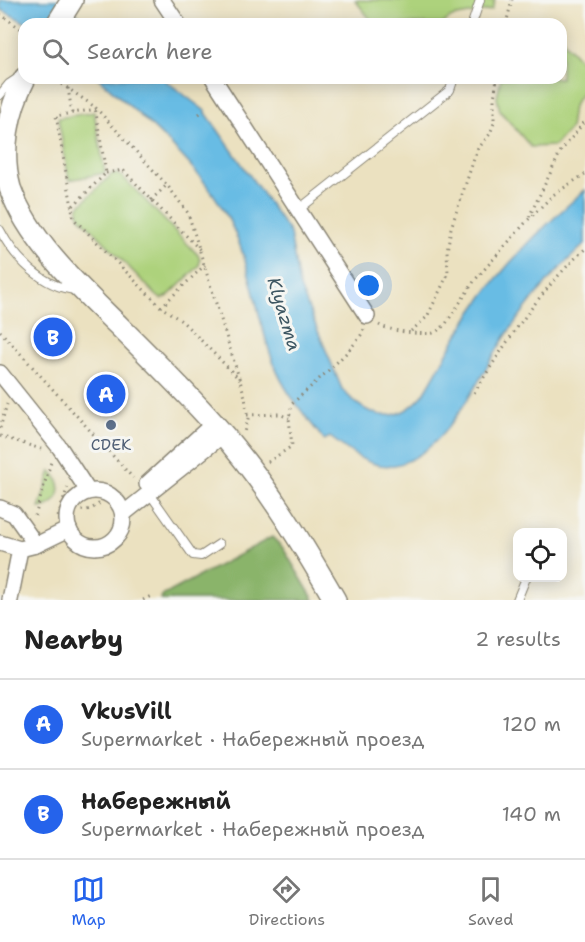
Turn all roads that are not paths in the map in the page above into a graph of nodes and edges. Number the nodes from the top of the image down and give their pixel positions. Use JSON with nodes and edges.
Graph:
{"nodes":[{"id":1,"x":72,"y":0,"type":"edge"},
{"id":2,"x":162,"y":0,"type":"edge"},
{"id":3,"x":480,"y":0,"type":"edge"},
{"id":4,"x":61,"y":18,"type":"edge"},
{"id":5,"x":174,"y":18,"type":"edge"},
{"id":6,"x":474,"y":18,"type":"edge"},
{"id":7,"x":18,"y":80,"type":"edge"},
{"id":8,"x":22,"y":84,"type":"edge"},
{"id":9,"x":217,"y":84,"type":"edge"},
{"id":10,"x":452,"y":84,"type":"edge"},
{"id":11,"x":0,"y":95,"type":"edge"},
{"id":12,"x":298,"y":210,"type":"junction"},
{"id":13,"x":0,"y":230,"type":"edge"},
{"id":14,"x":82,"y":290,"type":"junction"},
{"id":15,"x":368,"y":316,"type":"road end"},
{"id":16,"x":0,"y":374,"type":"edge"},
{"id":17,"x":227,"y":430,"type":"junction"},
{"id":18,"x":88,"y":491,"type":"junction"},
{"id":19,"x":146,"y":491,"type":"junction"},
{"id":20,"x":0,"y":508,"type":"edge"},
{"id":21,"x":121,"y":510,"type":"junction"},
{"id":22,"x":63,"y":524,"type":"junction"},
{"id":23,"x":33,"y":539,"type":"junction"},
{"id":24,"x":0,"y":543,"type":"edge"},
{"id":25,"x":219,"y":544,"type":"dead end"},
{"id":26,"x":20,"y":549,"type":"junction"},
{"id":27,"x":524,"y":582,"type":"edge"},
{"id":28,"x":10,"y":600,"type":"edge"},
{"id":29,"x":335,"y":600,"type":"edge"},
{"id":30,"x":517,"y":600,"type":"edge"}],
"edges":[{"from":1,"to":4,"type":"main road"},
{"from":2,"to":5,"type":"street"},
{"from":3,"to":6,"type":"lane"},
{"from":7,"to":11,"type":"lane"},
{"from":8,"to":14,"type":"main road"},
{"from":9,"to":12,"type":"street"},
{"from":10,"to":12,"type":"lane"},
{"from":12,"to":15,"type":"street"},
{"from":13,"to":14,"type":"lane"},
{"from":14,"to":17,"type":"main road"},
{"from":16,"to":18,"type":"street"},
{"from":17,"to":19,"type":"street"},
{"from":17,"to":29,"type":"main road"},
{"from":18,"to":21,"type":"street"},
{"from":18,"to":22,"type":"street"},
{"from":19,"to":21,"type":"street"},
{"from":19,"to":25,"type":"lane"},
{"from":20,"to":23,"type":"street"},
{"from":21,"to":22,"type":"street"},
{"from":22,"to":23,"type":"street"},
{"from":23,"to":26,"type":"street"},
{"from":24,"to":26,"type":"street"},
{"from":26,"to":28,"type":"street"},
{"from":27,"to":30,"type":"lane"}]}
